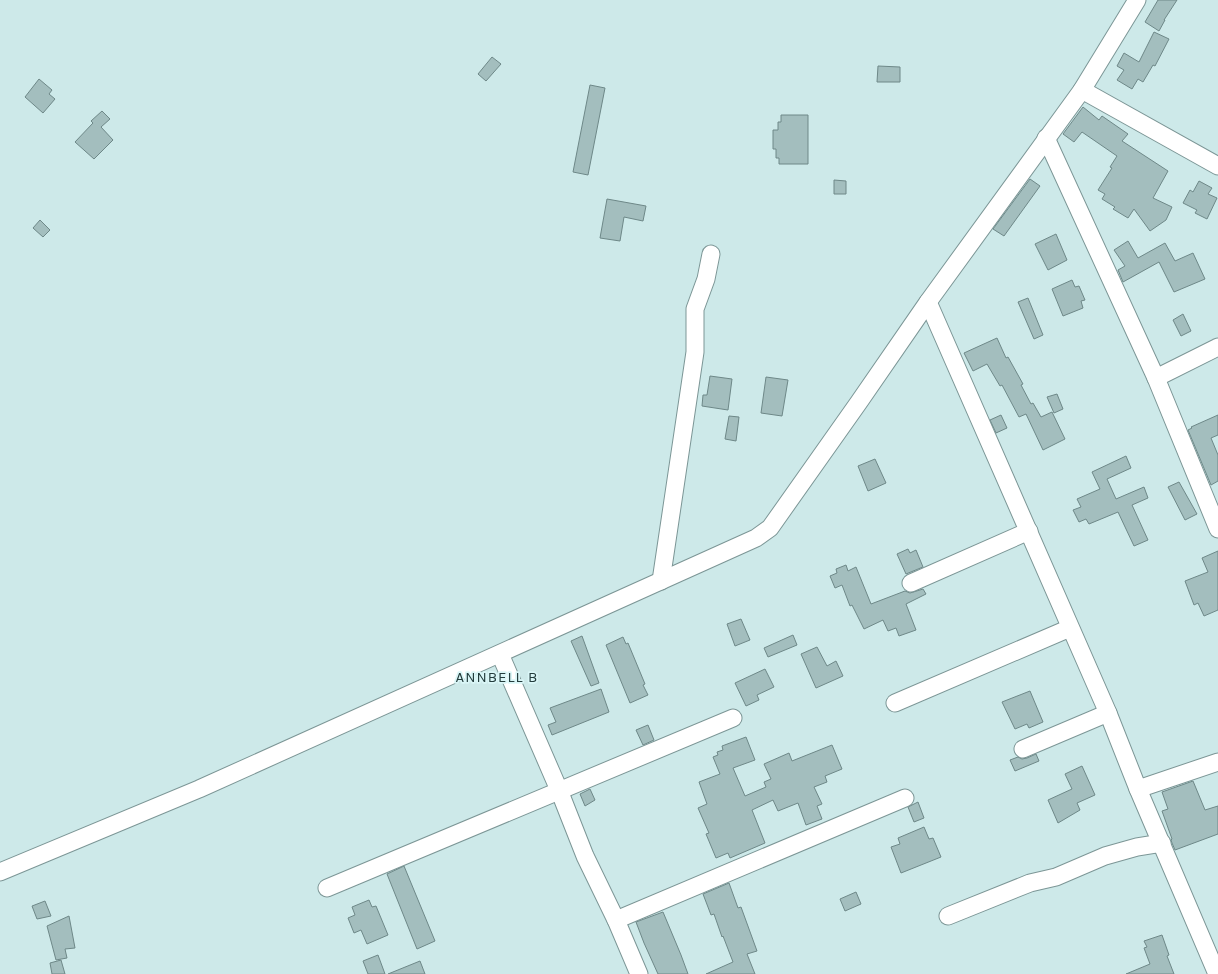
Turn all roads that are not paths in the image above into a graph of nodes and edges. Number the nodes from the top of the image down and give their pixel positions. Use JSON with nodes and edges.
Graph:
{"nodes":[{"id":1,"x":1136,"y":0,"type":"edge"},
{"id":2,"x":1082,"y":90,"type":"junction"},
{"id":3,"x":1046,"y":138,"type":"junction"},
{"id":4,"x":1218,"y":166,"type":"edge"},
{"id":5,"x":711,"y":254,"type":"dead end"},
{"id":6,"x":928,"y":302,"type":"junction"},
{"id":7,"x":1218,"y":347,"type":"edge"},
{"id":8,"x":1156,"y":378,"type":"junction"},
{"id":9,"x":1218,"y":529,"type":"edge"},
{"id":10,"x":1029,"y":531,"type":"junction"},
{"id":11,"x":661,"y":581,"type":"junction"},
{"id":12,"x":911,"y":582,"type":"dead end"},
{"id":13,"x":1070,"y":628,"type":"junction"},
{"id":14,"x":500,"y":654,"type":"junction"},
{"id":15,"x":895,"y":703,"type":"dead end"},
{"id":16,"x":1108,"y":713,"type":"junction"},
{"id":17,"x":732,"y":718,"type":"dead end"},
{"id":18,"x":1023,"y":749,"type":"dead end"},
{"id":19,"x":1218,"y":763,"type":"edge"},
{"id":20,"x":558,"y":790,"type":"junction"},
{"id":21,"x":1138,"y":790,"type":"junction"},
{"id":22,"x":905,"y":798,"type":"dead end"},
{"id":23,"x":1162,"y":844,"type":"junction"},
{"id":24,"x":0,"y":872,"type":"edge"},
{"id":25,"x":327,"y":888,"type":"dead end"},
{"id":26,"x":948,"y":916,"type":"dead end"},
{"id":27,"x":616,"y":920,"type":"junction"},
{"id":28,"x":1214,"y":955,"type":"edge"},
{"id":29,"x":639,"y":974,"type":"edge"},
{"id":30,"x":1217,"y":974,"type":"edge"}],
"edges":[{"from":1,"to":2,"type":"street"},
{"from":2,"to":3,"type":"street"},
{"from":2,"to":4,"type":"street"},
{"from":3,"to":6,"type":"street"},
{"from":3,"to":8,"type":"street"},
{"from":5,"to":11,"type":"street"},
{"from":6,"to":10,"type":"street"},
{"from":6,"to":11,"type":"street"},
{"from":7,"to":8,"type":"street"},
{"from":8,"to":9,"type":"street"},
{"from":10,"to":12,"type":"street"},
{"from":10,"to":13,"type":"street"},
{"from":11,"to":14,"type":"street"},
{"from":13,"to":15,"type":"street"},
{"from":13,"to":16,"type":"street"},
{"from":14,"to":20,"type":"street"},
{"from":14,"to":24,"type":"street"},
{"from":16,"to":18,"type":"street"},
{"from":16,"to":21,"type":"street"},
{"from":17,"to":20,"type":"street"},
{"from":19,"to":21,"type":"street"},
{"from":20,"to":25,"type":"street"},
{"from":20,"to":27,"type":"street"},
{"from":21,"to":23,"type":"street"},
{"from":22,"to":27,"type":"street"},
{"from":23,"to":26,"type":"street"},
{"from":23,"to":28,"type":"street"},
{"from":27,"to":29,"type":"street"},
{"from":28,"to":30,"type":"street"}]}
